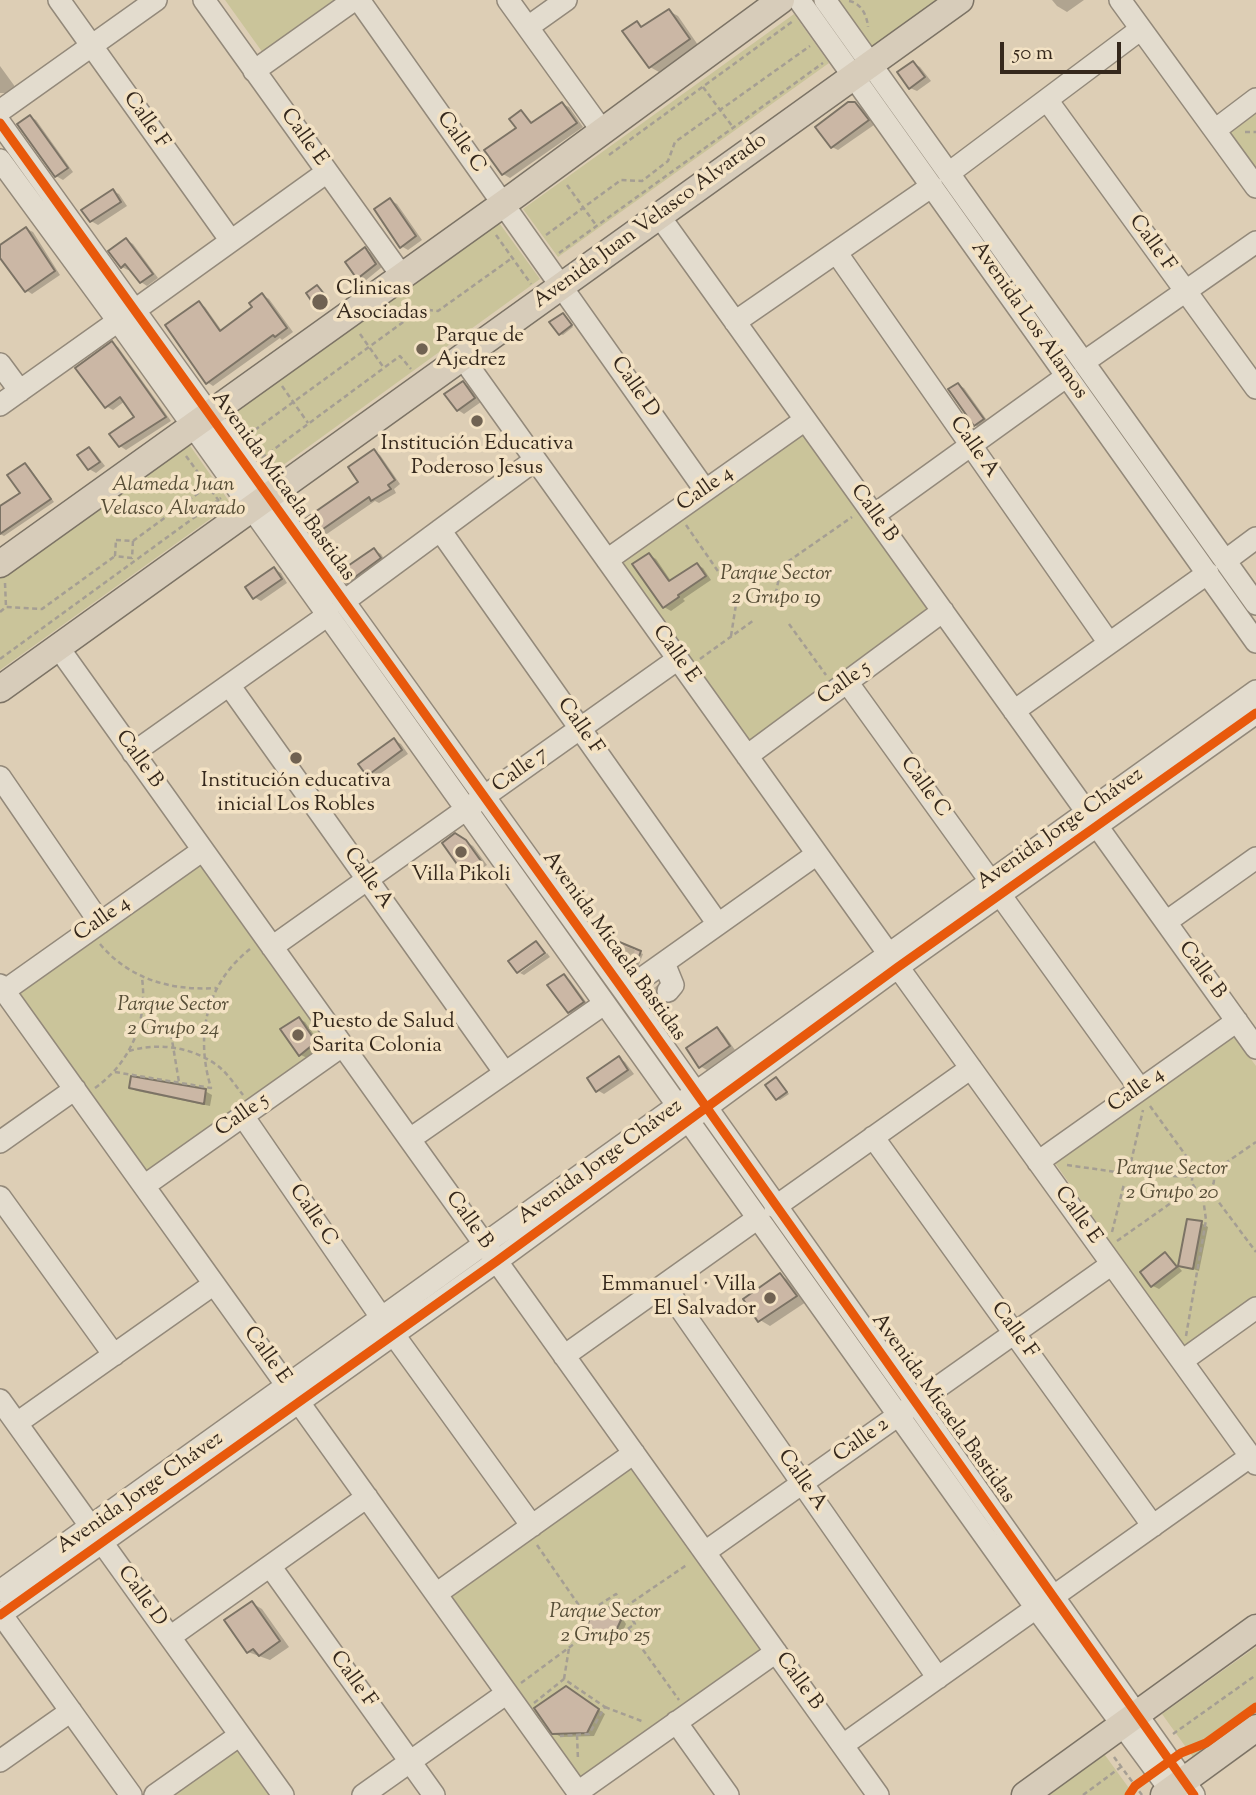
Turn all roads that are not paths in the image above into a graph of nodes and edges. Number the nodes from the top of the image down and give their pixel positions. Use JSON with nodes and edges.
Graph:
{"nodes":[{"id":1,"x":59,"y":0,"type":"edge"},
{"id":2,"x":156,"y":0,"type":"edge"},
{"id":3,"x":204,"y":0,"type":"edge"},
{"id":4,"x":354,"y":0,"type":"edge"},
{"id":5,"x":359,"y":0,"type":"edge"},
{"id":6,"x":508,"y":0,"type":"edge"},
{"id":7,"x":566,"y":0,"type":"edge"},
{"id":8,"x":825,"y":0,"type":"edge"},
{"id":9,"x":960,"y":0,"type":"edge"},
{"id":10,"x":1120,"y":0,"type":"edge"},
{"id":11,"x":791,"y":7,"type":"edge"},
{"id":12,"x":528,"y":27,"type":"junction"},
{"id":13,"x":1142,"y":29,"type":"junction"},
{"id":14,"x":92,"y":46,"type":"junction"},
{"id":15,"x":863,"y":69,"type":"junction"},
{"id":16,"x":254,"y":71,"type":"junction"},
{"id":17,"x":1256,"y":99,"type":"edge"},
{"id":18,"x":1047,"y":100,"type":"junction"},
{"id":19,"x":0,"y":111,"type":"edge"},
{"id":20,"x":0,"y":123,"type":"edge"},
{"id":21,"x":1215,"y":130,"type":"junction"},
{"id":22,"x":603,"y":132,"type":"junction"},
{"id":23,"x":0,"y":160,"type":"edge"},
{"id":24,"x":327,"y":172,"type":"junction"},
{"id":25,"x":940,"y":179,"type":"junction"},
{"id":26,"x":1256,"y":187,"type":"edge"},
{"id":27,"x":494,"y":211,"type":"junction"},
{"id":28,"x":660,"y":217,"type":"junction"},
{"id":29,"x":231,"y":241,"type":"junction"},
{"id":30,"x":1256,"y":242,"type":"edge"},
{"id":31,"x":836,"y":252,"type":"junction"},
{"id":32,"x":401,"y":276,"type":"junction"},
{"id":33,"x":1186,"y":292,"type":"junction"},
{"id":34,"x":552,"y":294,"type":"junction"},
{"id":35,"x":126,"y":316,"type":"junction"},
{"id":36,"x":735,"y":322,"type":"junction"},
{"id":37,"x":462,"y":357,"type":"junction"},
{"id":38,"x":1084,"y":362,"type":"junction"},
{"id":39,"x":0,"y":364,"type":"edge"},
{"id":40,"x":1067,"y":376,"type":"junction"},
{"id":41,"x":1256,"y":388,"type":"edge"},
{"id":42,"x":20,"y":391,"type":"junction"},
{"id":43,"x":0,"y":405,"type":"edge"},
{"id":44,"x":805,"y":419,"type":"junction"},
{"id":45,"x":191,"y":426,"type":"junction"},
{"id":46,"x":971,"y":446,"type":"junction"},
{"id":47,"x":535,"y":460,"type":"junction"},
{"id":48,"x":705,"y":490,"type":"junction"},
{"id":49,"x":241,"y":502,"type":"junction"},
{"id":50,"x":871,"y":510,"type":"junction"},
{"id":51,"x":440,"y":530,"type":"junction"},
{"id":52,"x":1256,"y":538,"type":"edge"},
{"id":53,"x":607,"y":560,"type":"junction"},
{"id":54,"x":1216,"y":567,"type":"junction"},
{"id":55,"x":2,"y":574,"type":"edge"},
{"id":56,"x":1256,"y":604,"type":"edge"},
{"id":57,"x":335,"y":608,"type":"junction"},
{"id":58,"x":943,"y":611,"type":"junction"},
{"id":59,"x":1256,"y":642,"type":"edge"},
{"id":60,"x":1109,"y":643,"type":"junction"},
{"id":61,"x":58,"y":647,"type":"junction"},
{"id":62,"x":681,"y":664,"type":"junction"},
{"id":63,"x":229,"y":685,"type":"junction"},
{"id":64,"x":842,"y":686,"type":"junction"},
{"id":65,"x":0,"y":689,"type":"edge"},
{"id":66,"x":1256,"y":691,"type":"edge"},
{"id":67,"x":1014,"y":711,"type":"junction"},
{"id":68,"x":1256,"y":713,"type":"edge"},
{"id":69,"x":580,"y":729,"type":"junction"},
{"id":70,"x":133,"y":752,"type":"junction"},
{"id":71,"x":747,"y":756,"type":"junction"},
{"id":72,"x":0,"y":777,"type":"edge"},
{"id":73,"x":485,"y":797,"type":"junction"},
{"id":74,"x":466,"y":810,"type":"junction"},
{"id":75,"x":1091,"y":818,"type":"junction"},
{"id":76,"x":203,"y":850,"type":"junction"},
{"id":77,"x":817,"y":854,"type":"junction"},
{"id":78,"x":1256,"y":858,"type":"edge"},
{"id":79,"x":368,"y":880,"type":"junction"},
{"id":80,"x":995,"y":887,"type":"junction"},
{"id":81,"x":1166,"y":922,"type":"junction"},
{"id":82,"x":718,"y":924,"type":"junction"},
{"id":83,"x":95,"y":926,"type":"junction"},
{"id":84,"x":264,"y":946,"type":"junction"},
{"id":85,"x":893,"y":960,"type":"junction"},
{"id":86,"x":653,"y":964,"type":"junction"},
{"id":87,"x":2,"y":988,"type":"edge"},
{"id":88,"x":624,"y":991,"type":"junction"},
{"id":89,"x":653,"y":1003,"type":"junction"},
{"id":90,"x":604,"y":1004,"type":"junction"},
{"id":91,"x":1237,"y":1021,"type":"junction"},
{"id":92,"x":342,"y":1046,"type":"junction"},
{"id":93,"x":1256,"y":1048,"type":"edge"},
{"id":94,"x":971,"y":1068,"type":"junction"},
{"id":95,"x":505,"y":1073,"type":"junction"},
{"id":96,"x":1140,"y":1090,"type":"junction"},
{"id":97,"x":78,"y":1094,"type":"junction"},
{"id":98,"x":692,"y":1106,"type":"junction"},
{"id":99,"x":248,"y":1112,"type":"junction"},
{"id":100,"x":873,"y":1137,"type":"junction"},
{"id":101,"x":410,"y":1139,"type":"junction"},
{"id":102,"x":0,"y":1142,"type":"edge"},
{"id":103,"x":1038,"y":1162,"type":"junction"},
{"id":104,"x":144,"y":1186,"type":"junction"},
{"id":105,"x":0,"y":1197,"type":"edge"},
{"id":106,"x":767,"y":1213,"type":"junction"},
{"id":107,"x":484,"y":1244,"type":"junction"},
{"id":108,"x":497,"y":1261,"type":"junction"},
{"id":109,"x":1112,"y":1264,"type":"junction"},
{"id":110,"x":214,"y":1284,"type":"junction"},
{"id":111,"x":664,"y":1285,"type":"junction"},
{"id":112,"x":1256,"y":1308,"type":"edge"},
{"id":113,"x":387,"y":1326,"type":"junction"},
{"id":114,"x":1014,"y":1333,"type":"junction"},
{"id":115,"x":1183,"y":1351,"type":"junction"},
{"id":116,"x":114,"y":1354,"type":"junction"},
{"id":117,"x":564,"y":1356,"type":"junction"},
{"id":118,"x":293,"y":1394,"type":"junction"},
{"id":119,"x":0,"y":1400,"type":"edge"},
{"id":120,"x":907,"y":1409,"type":"junction"},
{"id":121,"x":17,"y":1423,"type":"junction"},
{"id":122,"x":634,"y":1454,"type":"junction"},
{"id":123,"x":1253,"y":1460,"type":"edge"},
{"id":124,"x":802,"y":1483,"type":"junction"},
{"id":125,"x":367,"y":1497,"type":"junction"},
{"id":126,"x":1153,"y":1526,"type":"junction"},
{"id":127,"x":529,"y":1528,"type":"junction"},
{"id":128,"x":97,"y":1535,"type":"junction"},
{"id":129,"x":705,"y":1552,"type":"junction"},
{"id":130,"x":270,"y":1566,"type":"junction"},
{"id":131,"x":0,"y":1591,"type":"edge"},
{"id":132,"x":436,"y":1594,"type":"junction"},
{"id":133,"x":1045,"y":1602,"type":"junction"},
{"id":134,"x":1,"y":1615,"type":"edge"},
{"id":135,"x":1256,"y":1628,"type":"edge"},
{"id":136,"x":170,"y":1637,"type":"junction"},
{"id":137,"x":776,"y":1651,"type":"junction"},
{"id":138,"x":937,"y":1678,"type":"junction"},
{"id":139,"x":507,"y":1693,"type":"junction"},
{"id":140,"x":71,"y":1711,"type":"junction"},
{"id":141,"x":682,"y":1718,"type":"junction"},
{"id":142,"x":1131,"y":1719,"type":"junction"},
{"id":143,"x":1256,"y":1728,"type":"edge"},
{"id":144,"x":240,"y":1735,"type":"junction"},
{"id":145,"x":843,"y":1745,"type":"junction"},
{"id":146,"x":410,"y":1761,"type":"junction"},
{"id":147,"x":0,"y":1762,"type":"edge"},
{"id":148,"x":1174,"y":1788,"type":"edge"},
{"id":149,"x":579,"y":1793,"type":"edge"},
{"id":150,"x":131,"y":1795,"type":"edge"},
{"id":151,"x":156,"y":1795,"type":"edge"},
{"id":152,"x":283,"y":1795,"type":"edge"},
{"id":153,"x":363,"y":1795,"type":"edge"},
{"id":154,"x":434,"y":1795,"type":"edge"},
{"id":155,"x":728,"y":1795,"type":"edge"},
{"id":156,"x":878,"y":1795,"type":"edge"},
{"id":157,"x":1025,"y":1795,"type":"edge"}],
"edges":[{"from":1,"to":14,"type":"street","name":"Calle F"},
{"from":2,"to":14,"type":"street"},
{"from":3,"to":16,"type":"street","name":"Calle E"},
{"from":4,"to":16,"type":"street"},
{"from":5,"to":27,"type":"street","name":"Calle C"},
{"from":6,"to":12,"type":"street"},
{"from":7,"to":12,"type":"street"},
{"from":8,"to":15,"type":"street","name":"Avenida Los Alamos"},
{"from":9,"to":15,"type":"main road","name":"Avenida Juan Velasco Alvarado"},
{"from":10,"to":13,"type":"street"},
{"from":11,"to":15,"type":"street","name":"Avenida Los Alamos"},
{"from":11,"to":22,"type":"main road"},
{"from":12,"to":22,"type":"street"},
{"from":13,"to":18,"type":"street"},
{"from":13,"to":21,"type":"street"},
{"from":14,"to":19,"type":"street"},
{"from":14,"to":29,"type":"street","name":"Calle F"},
{"from":15,"to":25,"type":"street","name":"Avenida Los Alamos"},
{"from":15,"to":28,"type":"main road","name":"Avenida Juan Velasco Alvarado"},
{"from":16,"to":24,"type":"street","name":"Calle E"},
{"from":17,"to":21,"type":"street"},
{"from":18,"to":25,"type":"street"},
{"from":18,"to":33,"type":"street","name":"Calle F"},
{"from":20,"to":35,"type":"street","name":"Avenida Micaela Bastidas"},
{"from":21,"to":26,"type":"street"},
{"from":22,"to":27,"type":"main road"},
{"from":23,"to":35,"type":"street","name":"Avenida Micaela Bastidas"},
{"from":24,"to":29,"type":"street"},
{"from":24,"to":32,"type":"street","name":"Calle E"},
{"from":25,"to":31,"type":"street"},
{"from":25,"to":38,"type":"street","name":"Avenida Los Alamos"},
{"from":25,"to":40,"type":"street","name":"Avenida Los Alamos"},
{"from":27,"to":32,"type":"main road"},
{"from":27,"to":34,"type":"street","name":"Calle C"},
{"from":28,"to":34,"type":"main road","name":"Avenida Juan Velasco Alvarado"},
{"from":28,"to":36,"type":"street","name":"Calle B"},
{"from":29,"to":35,"type":"street"},
{"from":30,"to":33,"type":"street"},
{"from":31,"to":36,"type":"street"},
{"from":31,"to":46,"type":"street","name":"Calle A"},
{"from":32,"to":45,"type":"main road"},
{"from":33,"to":38,"type":"street"},
{"from":33,"to":41,"type":"street","name":"Calle F"},
{"from":34,"to":37,"type":"main road","name":"Avenida Juan Velasco Alvarado"},
{"from":34,"to":48,"type":"street","name":"Calle D"},
{"from":35,"to":42,"type":"street"},
{"from":35,"to":45,"type":"street","name":"Avenida Micaela Bastidas"},
{"from":36,"to":44,"type":"street","name":"Calle B"},
{"from":37,"to":47,"type":"street","name":"Calle E"},
{"from":37,"to":49,"type":"main road","name":"Avenida Juan Velasco Alvarado"},
{"from":38,"to":54,"type":"street","name":"Avenida Los Alamos"},
{"from":39,"to":42,"type":"street"},
{"from":40,"to":46,"type":"street"},
{"from":40,"to":54,"type":"street","name":"Avenida Los Alamos"},
{"from":42,"to":43,"type":"street"},
{"from":44,"to":48,"type":"street","name":"Calle 4"},
{"from":44,"to":50,"type":"street","name":"Calle B"},
{"from":45,"to":49,"type":"street","name":"Avenida Micaela Bastidas"},
{"from":45,"to":49,"type":"street","name":"Avenida Micaela Bastidas"},
{"from":45,"to":55,"type":"main road"},
{"from":46,"to":50,"type":"street"},
{"from":46,"to":60,"type":"street","name":"Calle A"},
{"from":47,"to":51,"type":"street"},
{"from":47,"to":53,"type":"street","name":"Calle E"},
{"from":48,"to":53,"type":"street","name":"Calle 4"},
{"from":49,"to":57,"type":"street","name":"Avenida Micaela Bastidas"},
{"from":49,"to":61,"type":"main road","name":"Avenida Juan Velasco Alvarado"},
{"from":50,"to":58,"type":"street","name":"Calle B"},
{"from":51,"to":57,"type":"street"},
{"from":51,"to":69,"type":"street","name":"Calle F"},
{"from":52,"to":54,"type":"street"},
{"from":53,"to":62,"type":"street","name":"Calle E"},
{"from":54,"to":56,"type":"street","name":"Avenida Los Alamos"},
{"from":54,"to":59,"type":"street","name":"Avenida Los Alamos"},
{"from":54,"to":60,"type":"street"},
{"from":57,"to":63,"type":"street"},
{"from":57,"to":73,"type":"street","name":"Avenida Micaela Bastidas"},
{"from":57,"to":74,"type":"street","name":"Avenida Micaela Bastidas"},
{"from":58,"to":64,"type":"street","name":"Calle 5"},
{"from":58,"to":67,"type":"street","name":"Calle B"},
{"from":60,"to":67,"type":"street"},
{"from":61,"to":65,"type":"main road","name":"Avenida Juan Velasco Alvarado"},
{"from":61,"to":70,"type":"street","name":"Calle B"},
{"from":62,"to":69,"type":"street","name":"Calle 7"},
{"from":62,"to":71,"type":"street","name":"Calle E"},
{"from":63,"to":70,"type":"street"},
{"from":63,"to":79,"type":"street","name":"Calle A"},
{"from":64,"to":71,"type":"street","name":"Calle 5"},
{"from":64,"to":80,"type":"street","name":"Calle C"},
{"from":66,"to":75,"type":"street","name":"Avenida Jorge Chávez"},
{"from":67,"to":75,"type":"street","name":"Calle B"},
{"from":68,"to":75,"type":"street","name":"Avenida Jorge Chávez"},
{"from":69,"to":73,"type":"street","name":"Calle 7"},
{"from":69,"to":82,"type":"street","name":"Calle F"},
{"from":70,"to":76,"type":"street","name":"Calle B"},
{"from":71,"to":77,"type":"street","name":"Calle E"},
{"from":72,"to":83,"type":"street"},
{"from":73,"to":74,"type":"street","name":"Calle 7"},
{"from":73,"to":88,"type":"street","name":"Avenida Micaela Bastidas"},
{"from":74,"to":79,"type":"street"},
{"from":74,"to":90,"type":"street","name":"Avenida Micaela Bastidas"},
{"from":75,"to":80,"type":"street","name":"Avenida Jorge Chávez"},
{"from":75,"to":81,"type":"street","name":"Calle B"},
{"from":76,"to":83,"type":"street","name":"Calle 4"},
{"from":76,"to":84,"type":"street","name":"Calle B"},
{"from":77,"to":82,"type":"street"},
{"from":77,"to":85,"type":"street","name":"Calle E"},
{"from":78,"to":81,"type":"street"},
{"from":79,"to":84,"type":"street"},
{"from":79,"to":95,"type":"street","name":"Calle A"},
{"from":80,"to":85,"type":"street","name":"Avenida Jorge Chávez"},
{"from":80,"to":96,"type":"street"},
{"from":81,"to":91,"type":"street","name":"Calle B"},
{"from":82,"to":86,"type":"street"},
{"from":83,"to":87,"type":"street","name":"Calle 4"},
{"from":84,"to":92,"type":"street","name":"Calle B"},
{"from":85,"to":94,"type":"street","name":"Calle E"},
{"from":85,"to":98,"type":"street","name":"Avenida Jorge Chávez"},
{"from":86,"to":88,"type":"street"},
{"from":86,"to":89,"type":"street"},
{"from":87,"to":97,"type":"street","name":"Calle E"},
{"from":88,"to":89,"type":"street","name":"Avenida Micaela Bastidas"},
{"from":89,"to":98,"type":"street","name":"Avenida Micaela Bastidas"},
{"from":90,"to":95,"type":"street"},
{"from":90,"to":98,"type":"street","name":"Avenida Micaela Bastidas"},
{"from":91,"to":93,"type":"street","name":"Calle B"},
{"from":91,"to":96,"type":"street","name":"Calle 4"},
{"from":92,"to":99,"type":"street","name":"Calle 5"},
{"from":92,"to":101,"type":"street","name":"Calle B"},
{"from":94,"to":100,"type":"street"},
{"from":94,"to":103,"type":"street","name":"Calle E"},
{"from":95,"to":101,"type":"street"},
{"from":96,"to":103,"type":"street","name":"Calle 4"},
{"from":97,"to":102,"type":"street"},
{"from":97,"to":104,"type":"street","name":"Calle E"},
{"from":98,"to":106,"type":"street","name":"Avenida Micaela Bastidas"},
{"from":98,"to":107,"type":"street","name":"Avenida Jorge Chávez"},
{"from":98,"to":108,"type":"street","name":"Avenida Jorge Chávez"},
{"from":99,"to":104,"type":"street","name":"Calle 5"},
{"from":99,"to":113,"type":"street","name":"Calle C"},
{"from":100,"to":106,"type":"street"},
{"from":100,"to":114,"type":"street","name":"Calle F"},
{"from":101,"to":107,"type":"street","name":"Calle B"},
{"from":103,"to":109,"type":"street","name":"Calle E"},
{"from":104,"to":110,"type":"street","name":"Calle E"},
{"from":105,"to":116,"type":"street"},
{"from":106,"to":111,"type":"street"},
{"from":106,"to":120,"type":"street","name":"Avenida Micaela Bastidas"},
{"from":107,"to":108,"type":"street","name":"Calle B"},
{"from":107,"to":113,"type":"street","name":"Avenida Jorge Chávez"},
{"from":108,"to":113,"type":"street","name":"Avenida Jorge Chávez"},
{"from":108,"to":117,"type":"street","name":"Calle B"},
{"from":109,"to":114,"type":"street"},
{"from":109,"to":115,"type":"street","name":"Calle E"},
{"from":110,"to":116,"type":"street"},
{"from":110,"to":118,"type":"street","name":"Calle E"},
{"from":111,"to":117,"type":"street"},
{"from":111,"to":124,"type":"street","name":"Calle A"},
{"from":112,"to":115,"type":"street"},
{"from":113,"to":118,"type":"street","name":"Avenida Jorge Chávez"},
{"from":113,"to":127,"type":"street"},
{"from":114,"to":120,"type":"street"},
{"from":114,"to":126,"type":"street","name":"Calle F"},
{"from":115,"to":123,"type":"street","name":"Calle E"},
{"from":116,"to":121,"type":"street"},
{"from":117,"to":122,"type":"street","name":"Calle B"},
{"from":118,"to":125,"type":"street","name":"Calle E"},
{"from":118,"to":128,"type":"street","name":"Avenida Jorge Chávez"},
{"from":119,"to":121,"type":"street","name":"Calle D"},
{"from":120,"to":124,"type":"street","name":"Calle 2"},
{"from":120,"to":133,"type":"street","name":"Avenida Micaela Bastidas"},
{"from":121,"to":128,"type":"street","name":"Calle D"},
{"from":122,"to":127,"type":"street"},
{"from":122,"to":129,"type":"street","name":"Calle B"},
{"from":123,"to":126,"type":"street"},
{"from":124,"to":129,"type":"street","name":"Calle 2"},
{"from":124,"to":138,"type":"street","name":"Calle A"},
{"from":125,"to":130,"type":"street"},
{"from":125,"to":132,"type":"street","name":"Calle E"},
{"from":126,"to":133,"type":"street"},
{"from":127,"to":132,"type":"street"},
{"from":128,"to":131,"type":"street","name":"Avenida Jorge Chávez"},
{"from":128,"to":134,"type":"street","name":"Avenida Jorge Chávez"},
{"from":128,"to":136,"type":"street","name":"Calle D"},
{"from":129,"to":137,"type":"street","name":"Calle B"},
{"from":130,"to":136,"type":"street"},
{"from":130,"to":146,"type":"street","name":"Calle F"},
{"from":132,"to":139,"type":"street","name":"Calle E"},
{"from":133,"to":138,"type":"street"},
{"from":133,"to":142,"type":"street","name":"Avenida Micaela Bastidas"},
{"from":134,"to":140,"type":"street"},
{"from":135,"to":142,"type":"main road"},
{"from":136,"to":144,"type":"street","name":"Calle D"},
{"from":137,"to":141,"type":"street"},
{"from":137,"to":145,"type":"street","name":"Calle B"},
{"from":138,"to":145,"type":"street"},
{"from":139,"to":146,"type":"street"},
{"from":139,"to":149,"type":"street","name":"Calle E"},
{"from":140,"to":147,"type":"street"},
{"from":140,"to":150,"type":"street"},
{"from":141,"to":149,"type":"street"},
{"from":141,"to":155,"type":"street"},
{"from":142,"to":148,"type":"street","name":"Avenida Micaela Bastidas"},
{"from":142,"to":148,"type":"street","name":"Avenida Micaela Bastidas"},
{"from":142,"to":157,"type":"main road"},
{"from":143,"to":148,"type":"main road"},
{"from":144,"to":151,"type":"street"},
{"from":144,"to":152,"type":"street","name":"Calle D"},
{"from":145,"to":156,"type":"street","name":"Calle B"},
{"from":146,"to":153,"type":"street"},
{"from":146,"to":154,"type":"street","name":"Calle F"}]}
